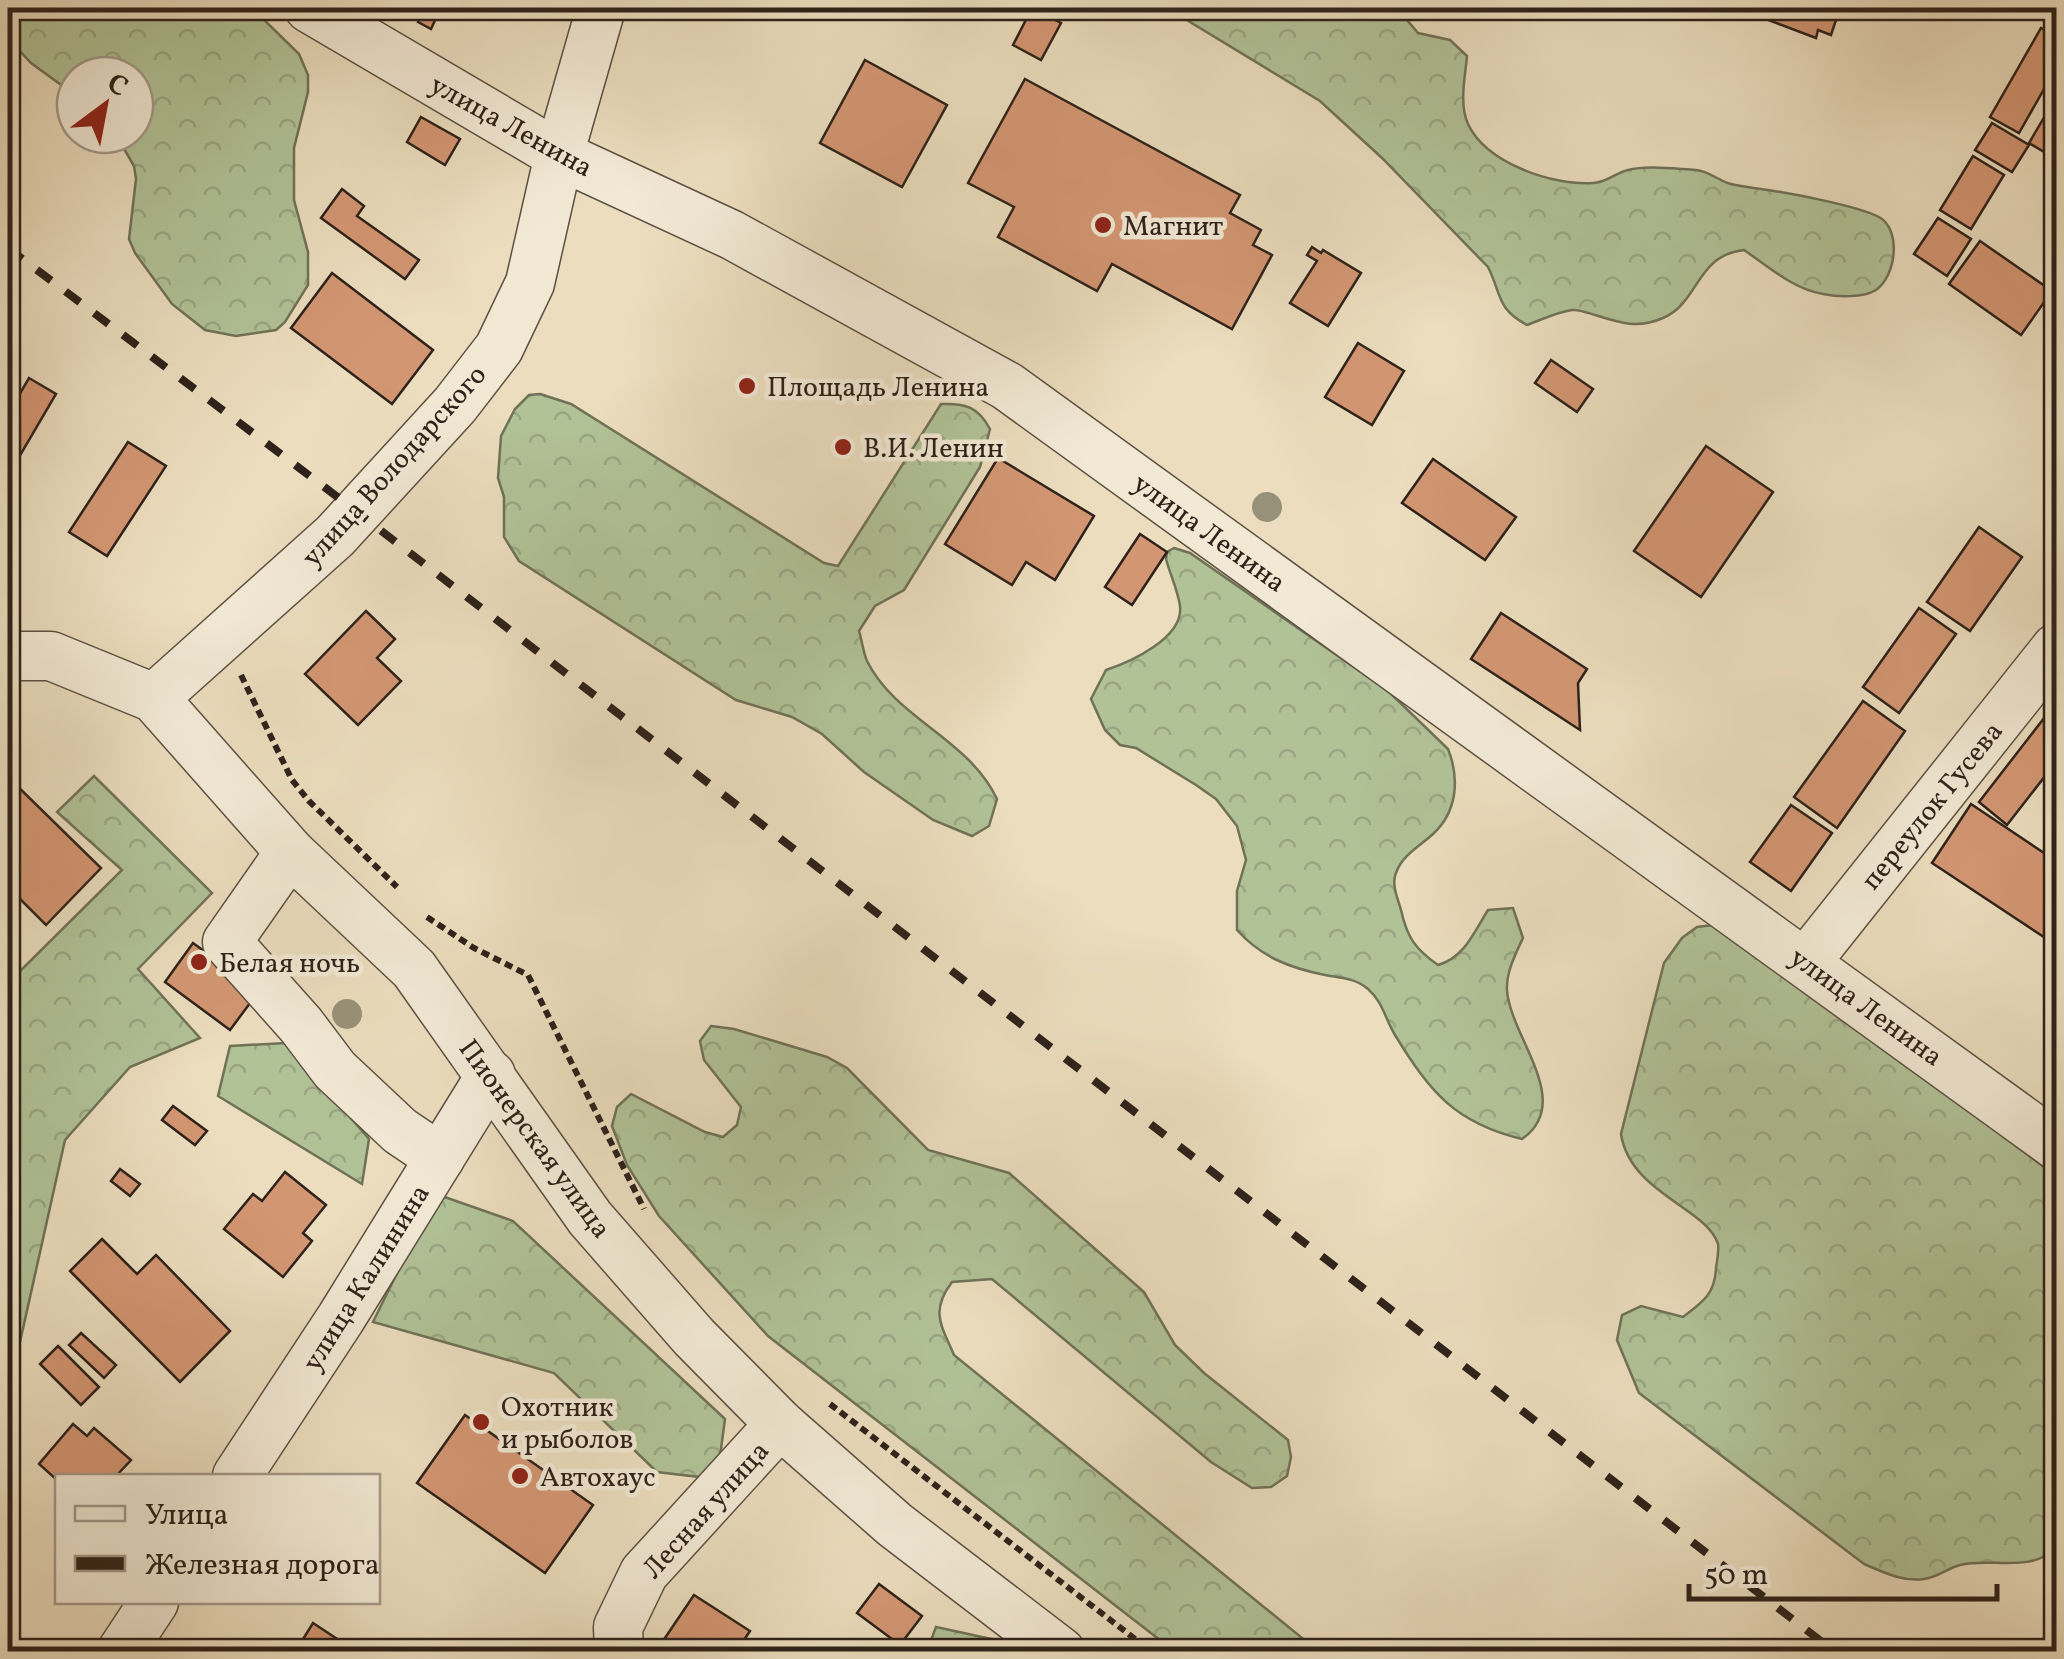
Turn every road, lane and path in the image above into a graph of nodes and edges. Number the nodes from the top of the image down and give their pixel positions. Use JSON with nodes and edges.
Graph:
{"nodes":[{"id":1,"x":309,"y":8,"type":"edge"},
{"id":2,"x":600,"y":8,"type":"edge"},
{"id":3,"x":559,"y":155,"type":"junction"},
{"id":4,"x":217,"y":639,"type":"junction"},
{"id":5,"x":2056,"y":648,"type":"edge"},
{"id":6,"x":8,"y":656,"type":"edge"},
{"id":7,"x":154,"y":698,"type":"junction"},
{"id":8,"x":290,"y":852,"type":"junction"},
{"id":9,"x":407,"y":898,"type":"dead end"},
{"id":10,"x":418,"y":910,"type":"dead end"},
{"id":11,"x":1806,"y":962,"type":"junction"},
{"id":12,"x":490,"y":1076,"type":"junction"},
{"id":13,"x":2056,"y":1145,"type":"edge"},
{"id":14,"x":440,"y":1158,"type":"junction"},
{"id":15,"x":647,"y":1215,"type":"dead end"},
{"id":16,"x":822,"y":1398,"type":"dead end"},
{"id":17,"x":780,"y":1424,"type":"junction"},
{"id":18,"x":237,"y":1474,"type":"edge"},
{"id":19,"x":153,"y":1604,"type":"edge"},
{"id":20,"x":121,"y":1652,"type":"edge"},
{"id":21,"x":620,"y":1652,"type":"edge"},
{"id":22,"x":1061,"y":1652,"type":"edge"},
{"id":23,"x":1152,"y":1652,"type":"edge"}],
"edges":[{"from":1,"to":3,"type":"street","name":"улица Ленина"},
{"from":2,"to":3,"type":"street","name":"улица Володарского"},
{"from":3,"to":4,"type":"street","name":"улица Володарского"},
{"from":3,"to":11,"type":"street","name":"улица Ленина"},
{"from":4,"to":7,"type":"street","name":"улица Володарского"},
{"from":4,"to":9,"type":"path"},
{"from":5,"to":11,"type":"street","name":"переулок Гусева"},
{"from":6,"to":7,"type":"street","name":"Пионерская улица"},
{"from":7,"to":8,"type":"street","name":"Пионерская улица"},
{"from":8,"to":12,"type":"street","name":"Пионерская улица"},
{"from":8,"to":14,"type":"street"},
{"from":10,"to":15,"type":"path"},
{"from":11,"to":13,"type":"street","name":"улица Ленина"},
{"from":12,"to":14,"type":"street","name":"улица Калинина"},
{"from":12,"to":17,"type":"street","name":"Пионерская улица"},
{"from":14,"to":18,"type":"street","name":"улица Калинина"},
{"from":16,"to":23,"type":"path"},
{"from":17,"to":21,"type":"street","name":"Лесная улица"},
{"from":17,"to":22,"type":"street","name":"Пионерская улица"},
{"from":19,"to":20,"type":"street"}]}
